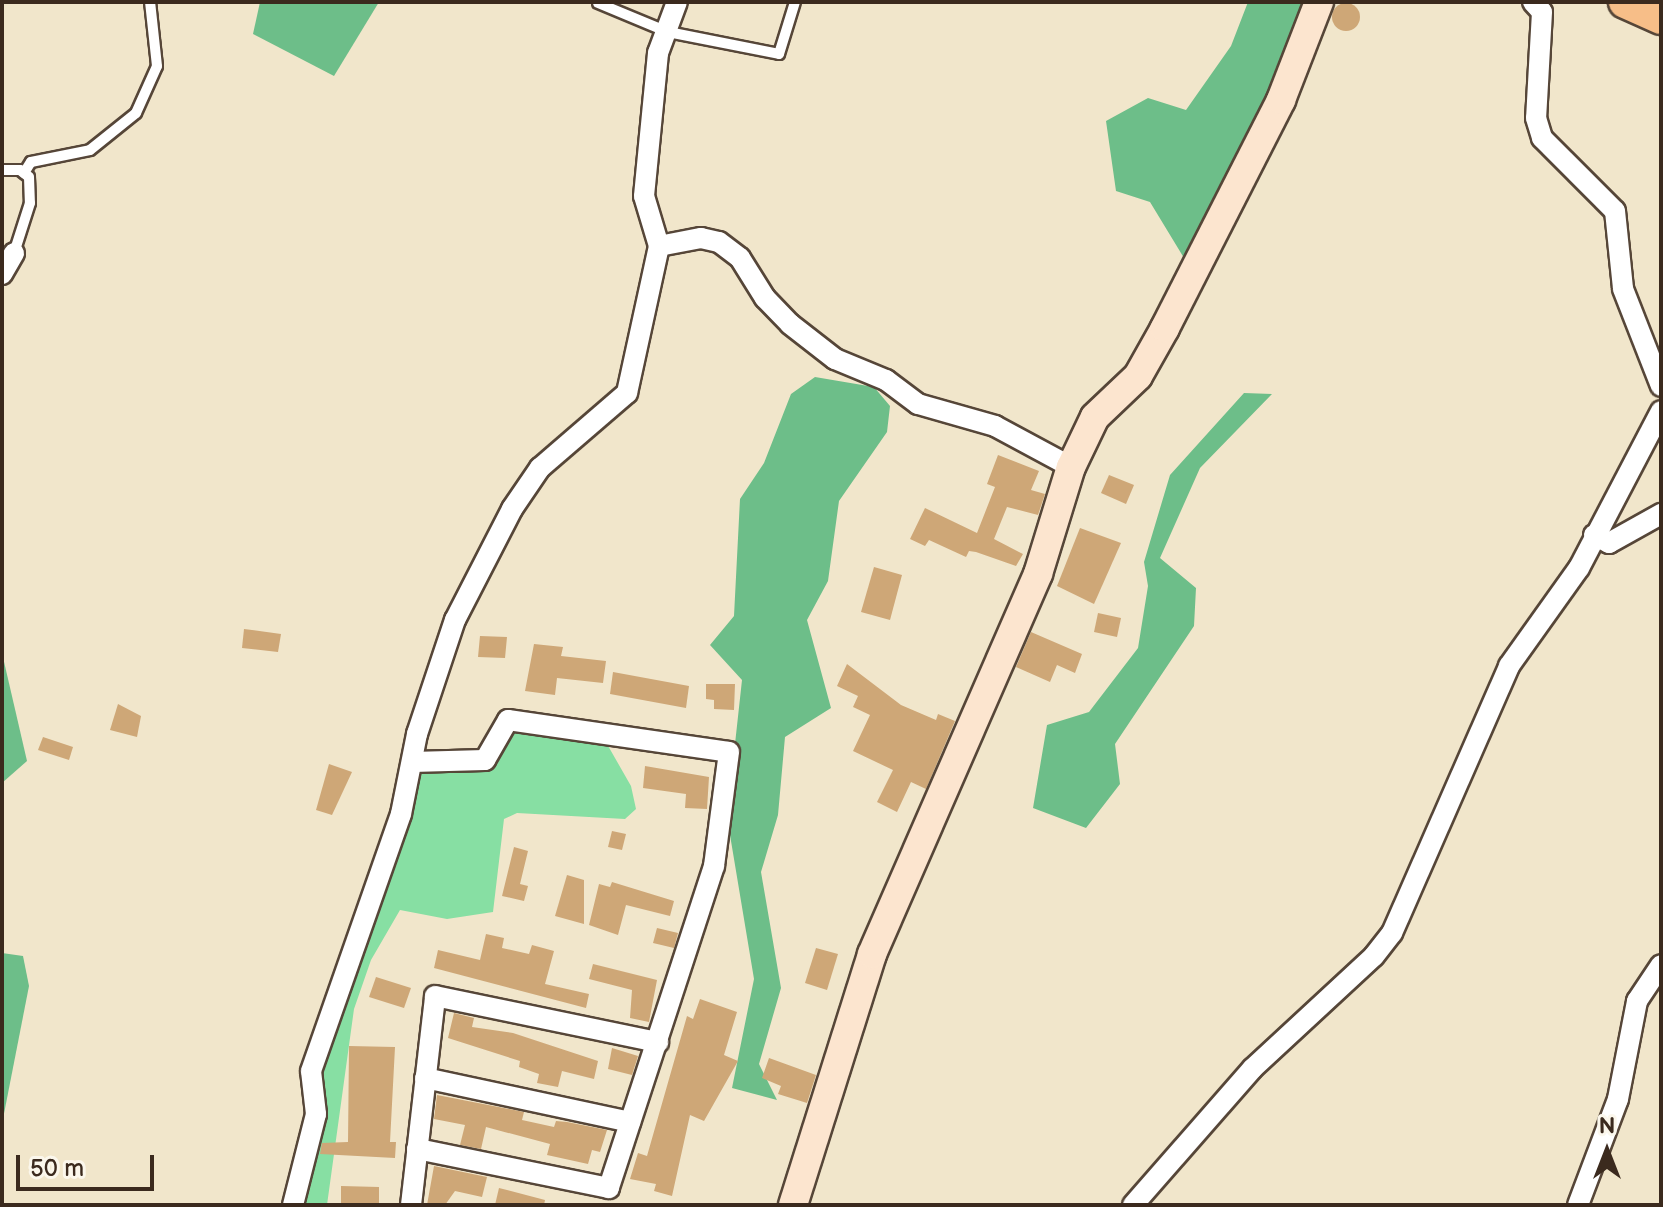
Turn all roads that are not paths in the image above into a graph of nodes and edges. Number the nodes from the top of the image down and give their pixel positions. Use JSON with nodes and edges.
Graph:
{"nodes":[{"id":1,"x":150,"y":2,"type":"edge"},
{"id":2,"x":677,"y":2,"type":"edge"},
{"id":3,"x":795,"y":2,"type":"edge"},
{"id":4,"x":1319,"y":2,"type":"edge"},
{"id":5,"x":1533,"y":2,"type":"edge"},
{"id":6,"x":1625,"y":2,"type":"edge"},
{"id":7,"x":598,"y":3,"type":"edge"},
{"id":8,"x":1661,"y":18,"type":"edge"},
{"id":9,"x":668,"y":32,"type":"junction"},
{"id":10,"x":2,"y":170,"type":"edge"},
{"id":11,"x":24,"y":173,"type":"junction"},
{"id":12,"x":659,"y":246,"type":"junction"},
{"id":13,"x":14,"y":253,"type":"joint"},
{"id":14,"x":2,"y":274,"type":"edge"},
{"id":15,"x":1661,"y":386,"type":"edge"},
{"id":16,"x":1661,"y":411,"type":"edge"},
{"id":17,"x":1071,"y":467,"type":"junction"},
{"id":18,"x":1661,"y":514,"type":"edge"},
{"id":19,"x":1594,"y":535,"type":"junction"},
{"id":20,"x":412,"y":762,"type":"junction"},
{"id":21,"x":1661,"y":965,"type":"edge"},
{"id":22,"x":658,"y":1042,"type":"junction"},
{"id":23,"x":425,"y":1078,"type":"junction"},
{"id":24,"x":630,"y":1122,"type":"junction"},
{"id":25,"x":417,"y":1149,"type":"junction"},
{"id":26,"x":293,"y":1205,"type":"edge"},
{"id":27,"x":411,"y":1205,"type":"edge"},
{"id":28,"x":793,"y":1205,"type":"edge"},
{"id":29,"x":1133,"y":1205,"type":"edge"},
{"id":30,"x":1578,"y":1205,"type":"edge"}],
"edges":[{"from":1,"to":11,"type":"lane"},
{"from":2,"to":9,"type":"street"},
{"from":3,"to":9,"type":"lane"},
{"from":4,"to":17,"type":"street"},
{"from":5,"to":15,"type":"street"},
{"from":6,"to":8,"type":"main road"},
{"from":7,"to":9,"type":"lane"},
{"from":9,"to":12,"type":"street"},
{"from":10,"to":11,"type":"lane"},
{"from":11,"to":13,"type":"lane"},
{"from":12,"to":17,"type":"street"},
{"from":12,"to":20,"type":"street"},
{"from":13,"to":14,"type":"street"},
{"from":16,"to":19,"type":"street"},
{"from":17,"to":28,"type":"street"},
{"from":18,"to":19,"type":"street"},
{"from":19,"to":29,"type":"street"},
{"from":20,"to":22,"type":"street"},
{"from":20,"to":26,"type":"street"},
{"from":21,"to":30,"type":"street"},
{"from":22,"to":23,"type":"street"},
{"from":22,"to":24,"type":"street"},
{"from":23,"to":24,"type":"street"},
{"from":23,"to":25,"type":"street"},
{"from":24,"to":25,"type":"street"},
{"from":25,"to":27,"type":"street"}]}
